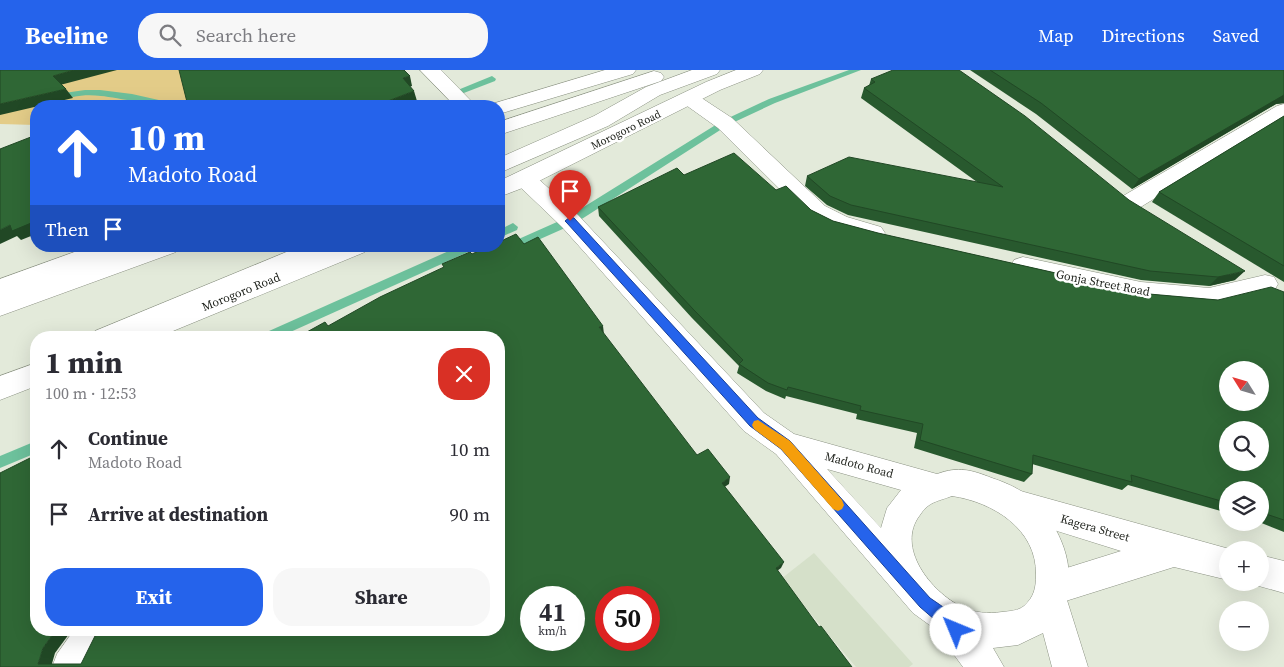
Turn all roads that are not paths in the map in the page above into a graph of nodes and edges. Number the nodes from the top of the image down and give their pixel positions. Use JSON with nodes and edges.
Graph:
{"nodes":[{"id":1,"x":430,"y":70,"type":"edge"},
{"id":2,"x":672,"y":70,"type":"edge"},
{"id":3,"x":710,"y":70,"type":"edge"},
{"id":4,"x":754,"y":70,"type":"edge"},
{"id":5,"x":614,"y":72,"type":"edge"},
{"id":6,"x":690,"y":99,"type":"junction"},
{"id":7,"x":460,"y":100,"type":"edge"},
{"id":8,"x":505,"y":106,"type":"edge"},
{"id":9,"x":1284,"y":110,"type":"edge"},
{"id":10,"x":505,"y":127,"type":"edge"},
{"id":11,"x":505,"y":163,"type":"edge"},
{"id":12,"x":524,"y":179,"type":"junction"},
{"id":13,"x":505,"y":187,"type":"edge"},
{"id":14,"x":1131,"y":202,"type":"edge"},
{"id":15,"x":894,"y":238,"type":"edge"},
{"id":16,"x":101,"y":252,"type":"edge"},
{"id":17,"x":150,"y":252,"type":"edge"},
{"id":18,"x":311,"y":252,"type":"edge"},
{"id":19,"x":341,"y":252,"type":"edge"},
{"id":20,"x":998,"y":261,"type":"edge"},
{"id":21,"x":1240,"y":269,"type":"edge"},
{"id":22,"x":0,"y":289,"type":"edge"},
{"id":23,"x":1275,"y":290,"type":"edge"},
{"id":24,"x":0,"y":306,"type":"edge"},
{"id":25,"x":121,"y":331,"type":"edge"},
{"id":26,"x":144,"y":331,"type":"edge"},
{"id":27,"x":30,"y":368,"type":"edge"},
{"id":28,"x":30,"y":376,"type":"edge"},
{"id":29,"x":0,"y":380,"type":"edge"},
{"id":30,"x":0,"y":388,"type":"edge"},
{"id":31,"x":786,"y":445,"type":"junction"},
{"id":32,"x":932,"y":486,"type":"junction"},
{"id":33,"x":1017,"y":505,"type":"junction"},
{"id":34,"x":1174,"y":551,"type":"junction"},
{"id":35,"x":1219,"y":562,"type":"edge"},
{"id":36,"x":1269,"y":573,"type":"edge"},
{"id":37,"x":1284,"y":577,"type":"edge"},
{"id":38,"x":908,"y":582,"type":"junction"},
{"id":39,"x":1051,"y":594,"type":"junction"},
{"id":40,"x":947,"y":618,"type":"junction"},
{"id":41,"x":90,"y":636,"type":"edge"},
{"id":42,"x":70,"y":667,"type":"edge"},
{"id":43,"x":986,"y":667,"type":"edge"},
{"id":44,"x":1070,"y":667,"type":"edge"}],
"edges":[{"from":1,"to":7,"type":"main road"},
{"from":2,"to":10,"type":"main road"},
{"from":3,"to":11,"type":"main road","name":"Morogoro Road"},
{"from":4,"to":6,"type":"main road","name":"Morogoro Road"},
{"from":5,"to":8,"type":"main road"},
{"from":6,"to":12,"type":"main road","name":"Morogoro Road"},
{"from":6,"to":15,"type":"main road"},
{"from":9,"to":14,"type":"main road"},
{"from":12,"to":13,"type":"main road","name":"Morogoro Road"},
{"from":12,"to":31,"type":"main road","name":"Madoto Road"},
{"from":16,"to":22,"type":"main road"},
{"from":17,"to":24,"type":"main road"},
{"from":18,"to":25,"type":"main road","name":"Morogoro Road"},
{"from":19,"to":26,"type":"main road","name":"Morogoro Road"},
{"from":20,"to":23,"type":"main road","name":"Gonja Street Road"},
{"from":21,"to":23,"type":"main road"},
{"from":27,"to":29,"type":"main road"},
{"from":28,"to":30,"type":"main road"},
{"from":31,"to":32,"type":"main road","name":"Madoto Road"},
{"from":31,"to":38,"type":"main road","name":"Madoto Road"},
{"from":32,"to":33,"type":"main road"},
{"from":32,"to":38,"type":"main road"},
{"from":33,"to":34,"type":"main road","name":"Kagera Street"},
{"from":33,"to":39,"type":"main road"},
{"from":34,"to":35,"type":"main road","name":"Kagera Street"},
{"from":34,"to":39,"type":"main road"},
{"from":36,"to":37,"type":"main road"},
{"from":38,"to":40,"type":"main road"},
{"from":39,"to":40,"type":"main road"},
{"from":39,"to":44,"type":"main road"},
{"from":40,"to":43,"type":"main road"},
{"from":41,"to":42,"type":"main road"}]}
